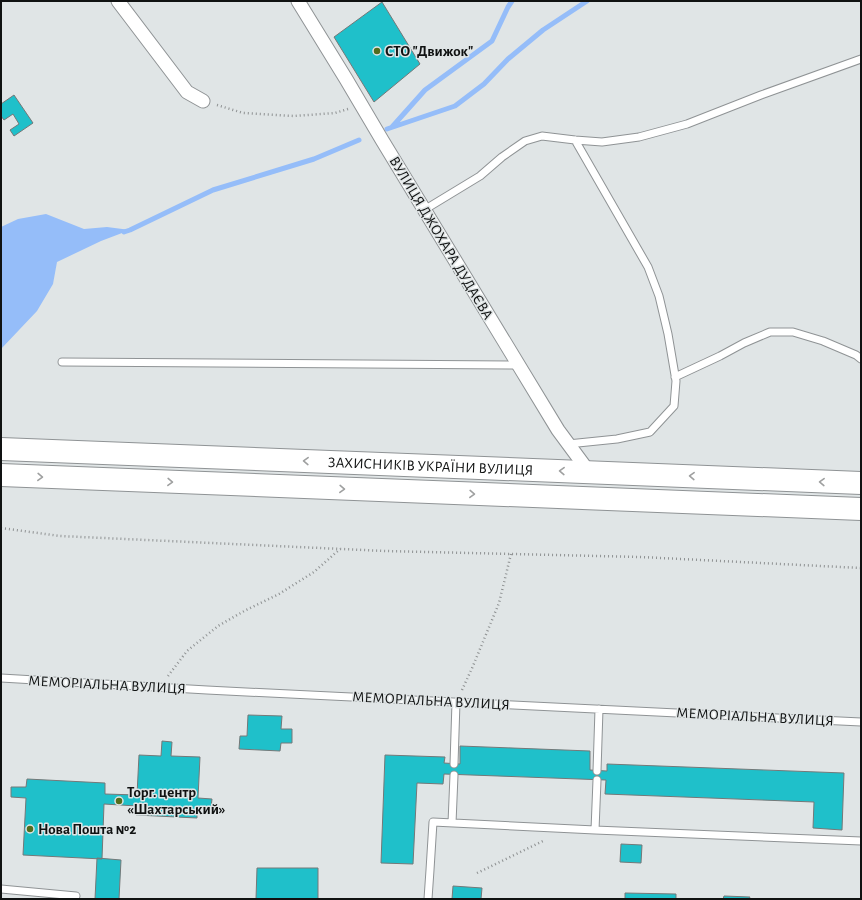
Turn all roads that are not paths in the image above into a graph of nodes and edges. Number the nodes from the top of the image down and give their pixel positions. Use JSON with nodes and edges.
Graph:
{"nodes":[{"id":1,"x":118,"y":1,"type":"edge"},
{"id":2,"x":298,"y":1,"type":"edge"},
{"id":3,"x":861,"y":59,"type":"edge"},
{"id":4,"x":203,"y":101,"type":"road end"},
{"id":5,"x":574,"y":140,"type":"junction"},
{"id":6,"x":424,"y":210,"type":"junction"},
{"id":7,"x":861,"y":359,"type":"edge"},
{"id":8,"x":62,"y":362,"type":"dead end"},
{"id":9,"x":519,"y":365,"type":"junction"},
{"id":10,"x":675,"y":377,"type":"junction"},
{"id":11,"x":568,"y":444,"type":"junction"},
{"id":12,"x":1,"y":449,"type":"edge"},
{"id":13,"x":588,"y":472,"type":"junction"},
{"id":14,"x":1,"y":475,"type":"edge"},
{"id":15,"x":861,"y":483,"type":"edge"},
{"id":16,"x":861,"y":509,"type":"edge"},
{"id":17,"x":1,"y":678,"type":"edge"},
{"id":18,"x":456,"y":702,"type":"junction"},
{"id":19,"x":600,"y":709,"type":"junction"},
{"id":20,"x":861,"y":722,"type":"edge"},
{"id":21,"x":454,"y":764,"type":"dead end"},
{"id":22,"x":597,"y":771,"type":"dead end"},
{"id":23,"x":454,"y":775,"type":"dead end"},
{"id":24,"x":597,"y":780,"type":"dead end"},
{"id":25,"x":452,"y":823,"type":"junction"},
{"id":26,"x":595,"y":830,"type":"junction"},
{"id":27,"x":861,"y":841,"type":"edge"},
{"id":28,"x":1,"y":889,"type":"edge"},
{"id":29,"x":76,"y":896,"type":"dead end"},
{"id":30,"x":428,"y":899,"type":"edge"}],
"edges":[{"from":1,"to":4,"type":"street"},
{"from":2,"to":6,"type":"street","name":"ВУЛИЦЯ ДЖОХАРА ДУДАЄВА"},
{"from":3,"to":5,"type":"lane"},
{"from":5,"to":6,"type":"lane"},
{"from":5,"to":10,"type":"lane"},
{"from":6,"to":9,"type":"street","name":"ВУЛИЦЯ ДЖОХАРА ДУДАЄВА"},
{"from":7,"to":10,"type":"lane"},
{"from":8,"to":9,"type":"lane"},
{"from":9,"to":11,"type":"street","name":"ВУЛИЦЯ ДЖОХАРА ДУДАЄВА"},
{"from":10,"to":11,"type":"lane"},
{"from":11,"to":13,"type":"street","name":"ВУЛИЦЯ ДЖОХАРА ДУДАЄВА"},
{"from":13,"to":12,"type":"highway","name":"ЗАХИСНИКІВ УКРАЇНИ ВУЛИЦЯ","one_way":true},
{"from":15,"to":13,"type":"highway","name":"ЗАХИСНИКІВ УКРАЇНИ ВУЛИЦЯ","one_way":true},
{"from":14,"to":16,"type":"highway","name":"ЗАХИСНИКІВ УКРАЇНИ ВУЛИЦЯ","one_way":true},
{"from":17,"to":18,"type":"lane","name":"МЕМОРІАЛЬНА ВУЛИЦЯ"},
{"from":18,"to":19,"type":"lane","name":"МЕМОРІАЛЬНА ВУЛИЦЯ"},
{"from":18,"to":21,"type":"lane"},
{"from":19,"to":20,"type":"lane","name":"МЕМОРІАЛЬНА ВУЛИЦЯ"},
{"from":19,"to":22,"type":"lane"},
{"from":23,"to":25,"type":"lane"},
{"from":24,"to":26,"type":"lane"},
{"from":25,"to":26,"type":"lane"},
{"from":25,"to":30,"type":"lane"},
{"from":26,"to":27,"type":"lane"},
{"from":28,"to":29,"type":"lane"}]}
